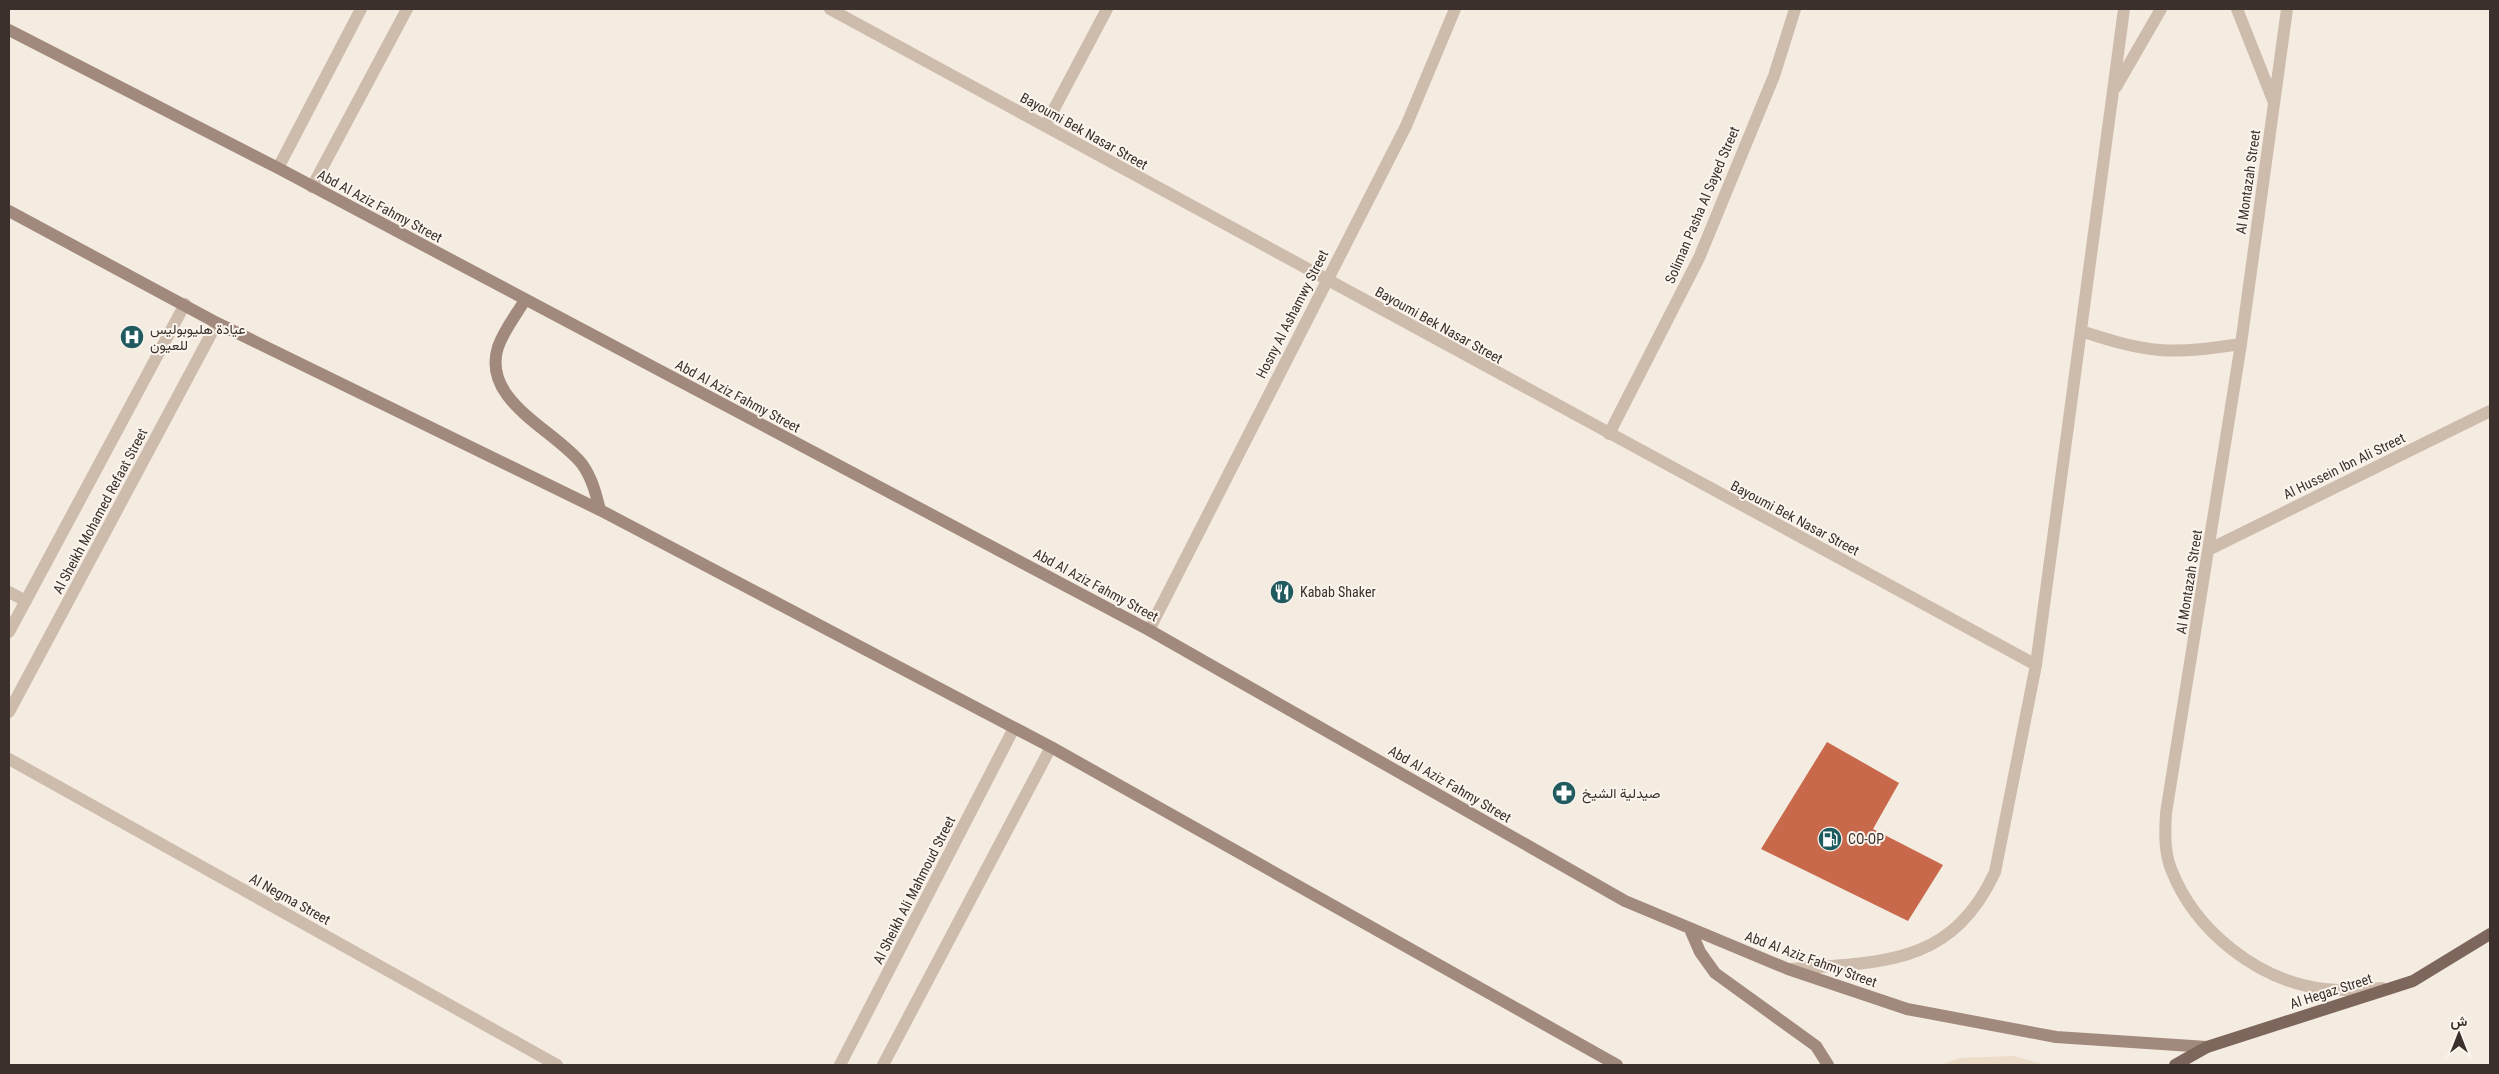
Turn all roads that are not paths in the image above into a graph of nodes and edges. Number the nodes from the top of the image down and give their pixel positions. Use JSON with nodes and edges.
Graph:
{"nodes":[{"id":1,"x":361,"y":9,"type":"edge"},
{"id":2,"x":407,"y":9,"type":"edge"},
{"id":3,"x":830,"y":9,"type":"edge"},
{"id":4,"x":1107,"y":9,"type":"edge"},
{"id":5,"x":1455,"y":9,"type":"edge"},
{"id":6,"x":1795,"y":9,"type":"edge"},
{"id":7,"x":2124,"y":9,"type":"edge"},
{"id":8,"x":2161,"y":9,"type":"edge"},
{"id":9,"x":2237,"y":9,"type":"edge"},
{"id":10,"x":2287,"y":9,"type":"edge"},
{"id":11,"x":9,"y":30,"type":"edge"},
{"id":12,"x":2113,"y":93,"type":"junction"},
{"id":13,"x":2274,"y":102,"type":"junction"},
{"id":14,"x":1045,"y":126,"type":"junction"},
{"id":15,"x":278,"y":168,"type":"junction"},
{"id":16,"x":312,"y":187,"type":"junction"},
{"id":17,"x":9,"y":211,"type":"edge"},
{"id":18,"x":1326,"y":280,"type":"junction"},
{"id":19,"x":525,"y":300,"type":"junction"},
{"id":20,"x":184,"y":304,"type":"junction"},
{"id":21,"x":217,"y":323,"type":"junction"},
{"id":22,"x":2081,"y":331,"type":"junction"},
{"id":23,"x":2241,"y":344,"type":"junction"},
{"id":24,"x":2490,"y":411,"type":"edge"},
{"id":25,"x":1609,"y":434,"type":"junction"},
{"id":26,"x":600,"y":510,"type":"junction"},
{"id":27,"x":2210,"y":549,"type":"junction"},
{"id":28,"x":9,"y":592,"type":"edge"},
{"id":29,"x":26,"y":601,"type":"junction"},
{"id":30,"x":1149,"y":630,"type":"junction"},
{"id":31,"x":9,"y":632,"type":"edge"},
{"id":32,"x":2036,"y":666,"type":"junction"},
{"id":33,"x":9,"y":712,"type":"edge"},
{"id":34,"x":1014,"y":728,"type":"junction"},
{"id":35,"x":1051,"y":747,"type":"junction"},
{"id":36,"x":9,"y":758,"type":"edge"},
{"id":37,"x":1690,"y":930,"type":"junction"},
{"id":38,"x":2490,"y":934,"type":"edge"},
{"id":39,"x":1788,"y":970,"type":"junction"},
{"id":40,"x":2413,"y":980,"type":"junction"},
{"id":41,"x":2207,"y":1047,"type":"junction"},
{"id":42,"x":557,"y":1065,"type":"edge"},
{"id":43,"x":840,"y":1065,"type":"edge"},
{"id":44,"x":883,"y":1065,"type":"edge"},
{"id":45,"x":1616,"y":1065,"type":"edge"},
{"id":46,"x":1828,"y":1065,"type":"edge"},
{"id":47,"x":2175,"y":1065,"type":"edge"}],
"edges":[{"from":1,"to":15,"type":"street"},
{"from":2,"to":16,"type":"street"},
{"from":3,"to":14,"type":"street","name":"Bayoumi Bek Nasar Street"},
{"from":4,"to":14,"type":"street"},
{"from":5,"to":18,"type":"street","name":"Hosny Al Ashamwy Street"},
{"from":6,"to":25,"type":"street","name":"Soliman Pasha Al Sayed Street"},
{"from":7,"to":12,"type":"street"},
{"from":8,"to":12,"type":"street"},
{"from":9,"to":13,"type":"street"},
{"from":10,"to":13,"type":"street","name":"Al Montazah Street"},
{"from":11,"to":15,"type":"main road","name":"Abd Al Aziz Fahmy Street"},
{"from":12,"to":22,"type":"street"},
{"from":13,"to":23,"type":"street","name":"Al Montazah Street"},
{"from":14,"to":18,"type":"street","name":"Bayoumi Bek Nasar Street"},
{"from":15,"to":16,"type":"main road","name":"Abd Al Aziz Fahmy Street"},
{"from":16,"to":19,"type":"main road","name":"Abd Al Aziz Fahmy Street"},
{"from":17,"to":20,"type":"main road"},
{"from":18,"to":25,"type":"street","name":"Bayoumi Bek Nasar Street"},
{"from":18,"to":30,"type":"street","name":"Hosny Al Ashamwy Street"},
{"from":19,"to":26,"type":"main road"},
{"from":19,"to":30,"type":"main road","name":"Abd Al Aziz Fahmy Street"},
{"from":20,"to":21,"type":"main road"},
{"from":20,"to":29,"type":"street","name":"Al Sheikh Mohamed Refaat Street"},
{"from":21,"to":26,"type":"main road"},
{"from":21,"to":33,"type":"street","name":"Al Sheikh Mohamed Refaat Street"},
{"from":22,"to":23,"type":"street"},
{"from":22,"to":32,"type":"street"},
{"from":23,"to":27,"type":"street","name":"Al Montazah Street"},
{"from":24,"to":27,"type":"street","name":"Al Hussein Ibn Ali Street"},
{"from":25,"to":32,"type":"street","name":"Bayoumi Bek Nasar Street"},
{"from":26,"to":34,"type":"main road"},
{"from":27,"to":40,"type":"street","name":"Al Montazah Street"},
{"from":28,"to":29,"type":"street"},
{"from":29,"to":31,"type":"street","name":"Al Sheikh Mohamed Refaat Street"},
{"from":30,"to":37,"type":"main road","name":"Abd Al Aziz Fahmy Street"},
{"from":32,"to":39,"type":"street"},
{"from":34,"to":35,"type":"main road"},
{"from":34,"to":43,"type":"street","name":"Al Sheikh Ali Mahmoud Street"},
{"from":35,"to":44,"type":"street"},
{"from":35,"to":45,"type":"main road"},
{"from":36,"to":42,"type":"street","name":"Al Negma Street"},
{"from":37,"to":39,"type":"main road","name":"Abd Al Aziz Fahmy Street"},
{"from":37,"to":46,"type":"main road"},
{"from":38,"to":40,"type":"main road","name":"Al Hegaz Street"},
{"from":39,"to":41,"type":"main road","name":"Abd Al Aziz Fahmy Street"},
{"from":40,"to":41,"type":"main road","name":"Al Hegaz Street"},
{"from":41,"to":47,"type":"main road","name":"Al Hegaz Street"}]}
